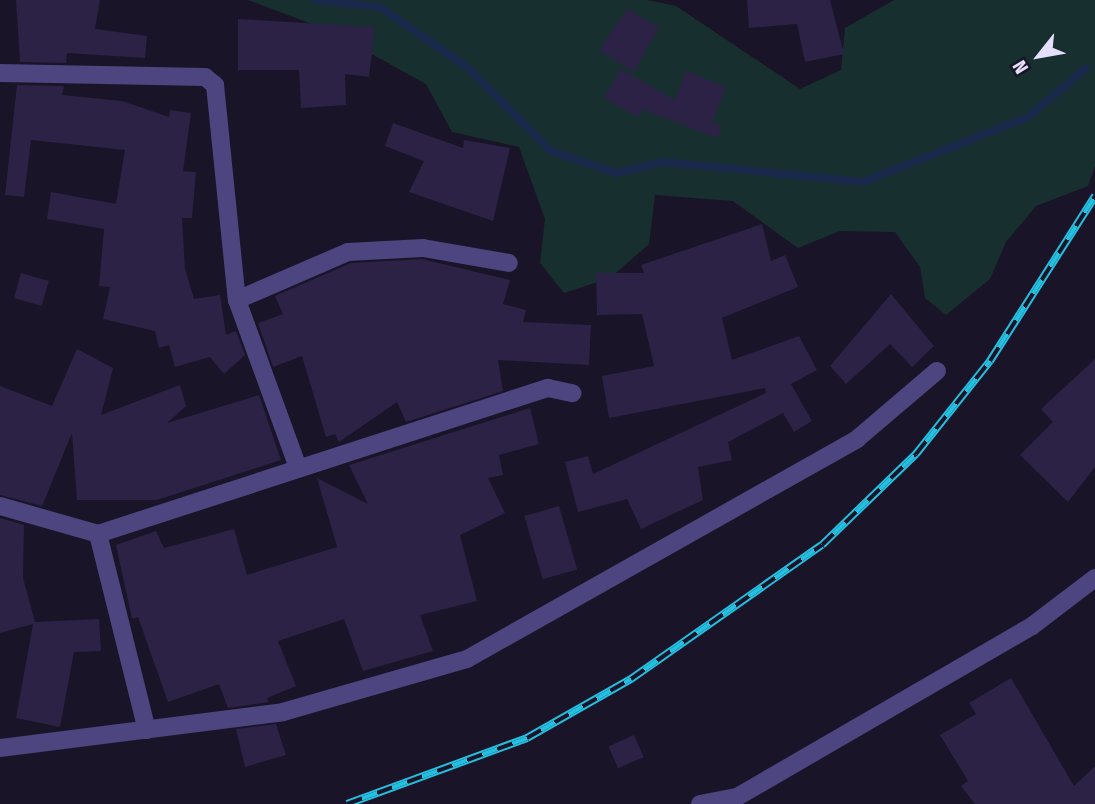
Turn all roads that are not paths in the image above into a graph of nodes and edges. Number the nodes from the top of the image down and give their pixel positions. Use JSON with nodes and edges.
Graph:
{"nodes":[{"id":1,"x":0,"y":73,"type":"edge"},
{"id":2,"x":509,"y":263,"type":"dead end"},
{"id":3,"x":237,"y":300,"type":"junction"},
{"id":4,"x":937,"y":371,"type":"dead end"},
{"id":5,"x":572,"y":393,"type":"dead end"},
{"id":6,"x":298,"y":468,"type":"junction"},
{"id":7,"x":0,"y":506,"type":"edge"},
{"id":8,"x":98,"y":534,"type":"junction"},
{"id":9,"x":1095,"y":578,"type":"edge"},
{"id":10,"x":147,"y":730,"type":"junction"},
{"id":11,"x":0,"y":748,"type":"edge"},
{"id":12,"x":700,"y":804,"type":"edge"}],
"edges":[{"from":1,"to":3,"type":"street"},
{"from":2,"to":3,"type":"street"},
{"from":3,"to":6,"type":"street"},
{"from":4,"to":10,"type":"street"},
{"from":5,"to":6,"type":"street"},
{"from":6,"to":8,"type":"street"},
{"from":7,"to":8,"type":"street"},
{"from":8,"to":10,"type":"street"},
{"from":9,"to":12,"type":"street"},
{"from":10,"to":11,"type":"street"}]}
